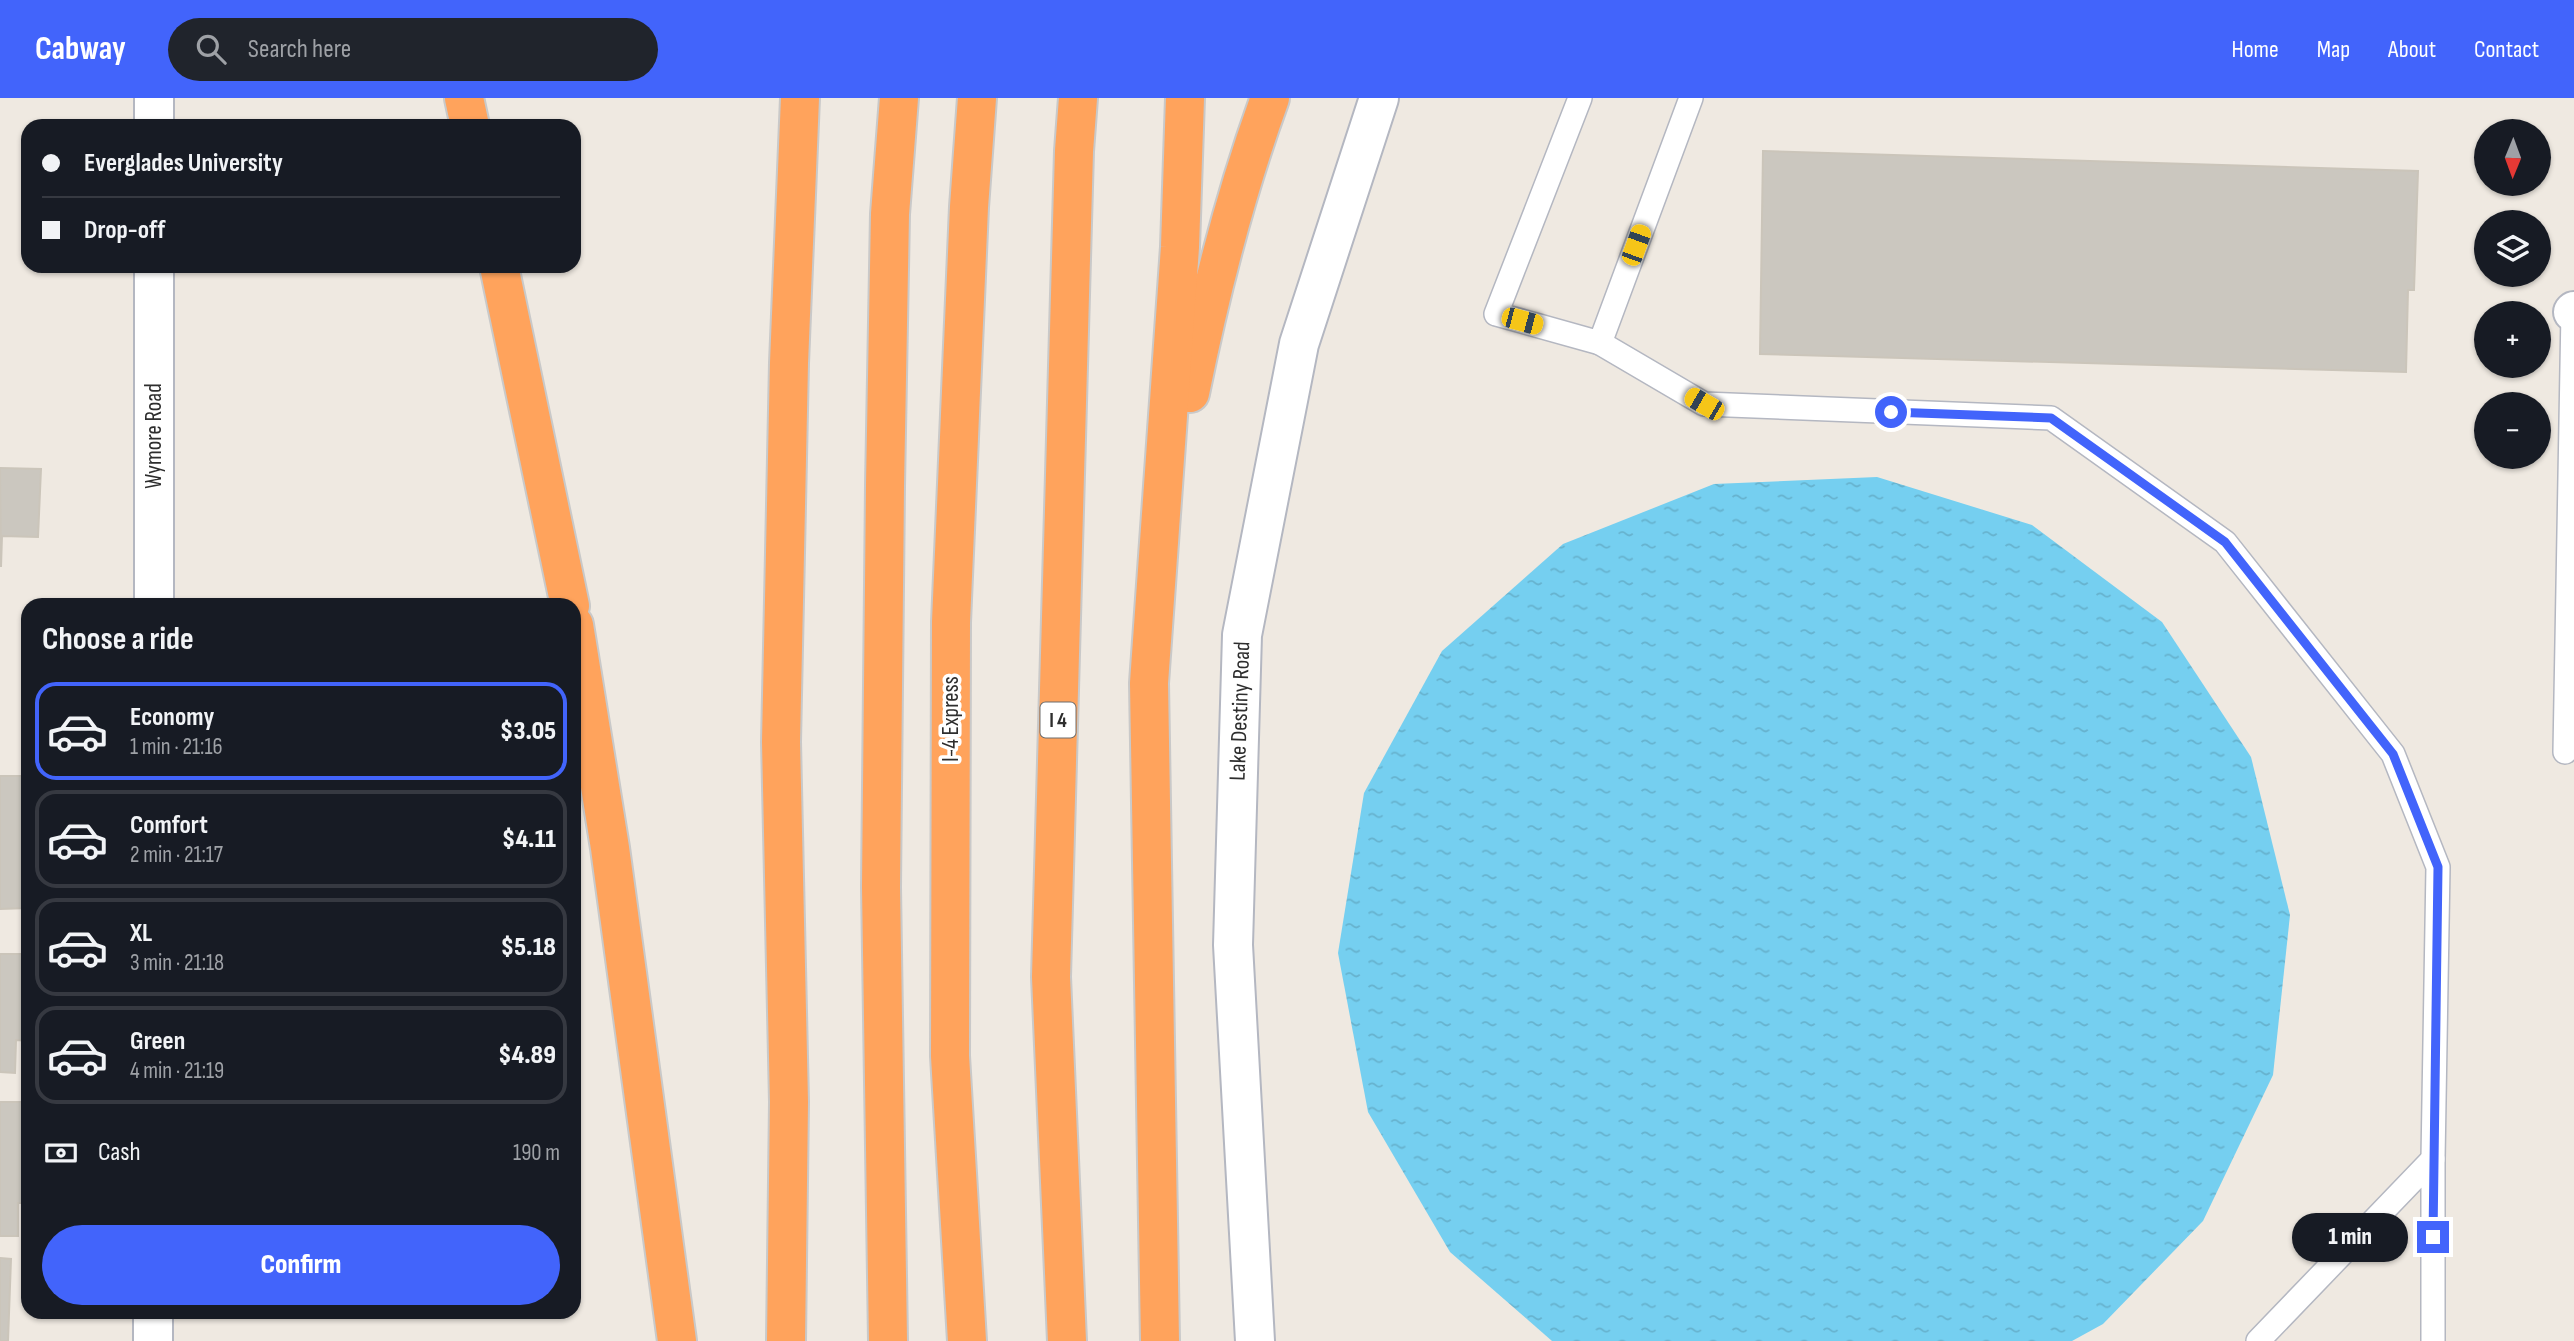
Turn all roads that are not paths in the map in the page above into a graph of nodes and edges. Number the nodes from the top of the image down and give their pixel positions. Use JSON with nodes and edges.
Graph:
{"nodes":[{"id":1,"x":154,"y":98,"type":"edge"},
{"id":2,"x":464,"y":98,"type":"edge"},
{"id":3,"x":800,"y":98,"type":"edge"},
{"id":4,"x":899,"y":98,"type":"edge"},
{"id":5,"x":977,"y":98,"type":"edge"},
{"id":6,"x":1078,"y":98,"type":"edge"},
{"id":7,"x":1185,"y":98,"type":"edge"},
{"id":8,"x":1270,"y":98,"type":"edge"},
{"id":9,"x":1380,"y":98,"type":"edge"},
{"id":10,"x":1580,"y":98,"type":"edge"},
{"id":11,"x":1691,"y":98,"type":"edge"},
{"id":12,"x":154,"y":119,"type":"edge"},
{"id":13,"x":468,"y":119,"type":"edge"},
{"id":14,"x":154,"y":273,"type":"edge"},
{"id":15,"x":500,"y":273,"type":"edge"},
{"id":16,"x":2574,"y":311,"type":"edge"},
{"id":17,"x":1600,"y":343,"type":"junction"},
{"id":18,"x":154,"y":598,"type":"edge"},
{"id":19,"x":568,"y":598,"type":"edge"},
{"id":20,"x":581,"y":668,"type":"edge"},
{"id":21,"x":1149,"y":682,"type":"junction"},
{"id":22,"x":2565,"y":752,"type":"dead end"},
{"id":23,"x":2433,"y":1160,"type":"junction"},
{"id":24,"x":153,"y":1319,"type":"edge"},
{"id":25,"x":153,"y":1341,"type":"edge"},
{"id":26,"x":677,"y":1341,"type":"edge"},
{"id":27,"x":786,"y":1341,"type":"edge"},
{"id":28,"x":888,"y":1341,"type":"edge"},
{"id":29,"x":967,"y":1341,"type":"edge"},
{"id":30,"x":1066,"y":1341,"type":"edge"},
{"id":31,"x":1160,"y":1341,"type":"edge"},
{"id":32,"x":1255,"y":1341,"type":"edge"},
{"id":33,"x":2258,"y":1341,"type":"edge"},
{"id":34,"x":2433,"y":1341,"type":"edge"}],
"edges":[{"from":1,"to":12,"type":"street"},
{"from":2,"to":13,"type":"highway"},
{"from":3,"to":27,"type":"highway"},
{"from":4,"to":28,"type":"highway"},
{"from":5,"to":29,"type":"highway","name":"I-4 Express"},
{"from":6,"to":30,"type":"highway","number":"I 4"},
{"from":7,"to":21,"type":"highway"},
{"from":8,"to":21,"type":"highway"},
{"from":9,"to":32,"type":"street","name":"Lake Destiny Road"},
{"from":10,"to":17,"type":"lane"},
{"from":11,"to":17,"type":"lane"},
{"from":14,"to":18,"type":"street","name":"Wymore Road"},
{"from":15,"to":19,"type":"highway"},
{"from":16,"to":22,"type":"lane"},
{"from":17,"to":23,"type":"lane"},
{"from":20,"to":26,"type":"highway"},
{"from":21,"to":31,"type":"highway"},
{"from":23,"to":33,"type":"lane"},
{"from":23,"to":34,"type":"lane"},
{"from":24,"to":25,"type":"street"}]}
